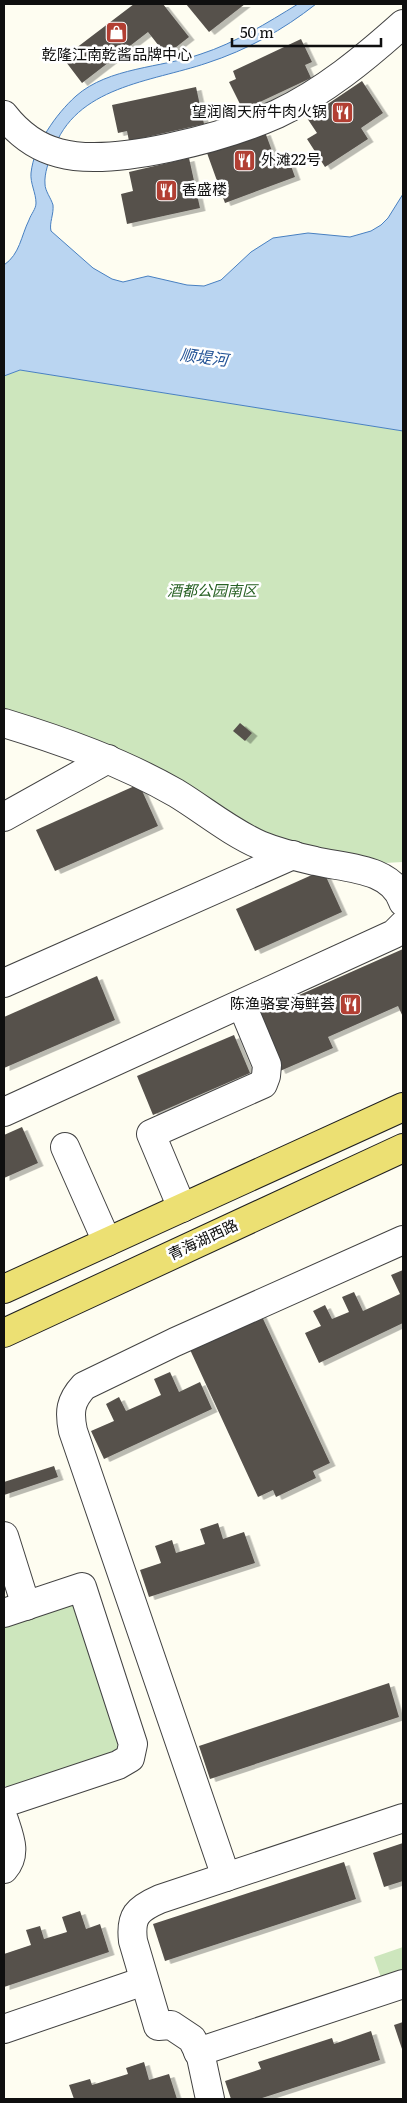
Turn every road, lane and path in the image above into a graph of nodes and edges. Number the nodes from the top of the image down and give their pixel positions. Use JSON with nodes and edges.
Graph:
{"nodes":[{"id":1,"x":403,"y":24,"type":"edge"},
{"id":2,"x":4,"y":114,"type":"edge"},
{"id":3,"x":4,"y":723,"type":"edge"},
{"id":4,"x":108,"y":759,"type":"junction"},
{"id":5,"x":4,"y":817,"type":"edge"},
{"id":6,"x":293,"y":855,"type":"junction"},
{"id":7,"x":403,"y":902,"type":"edge"},
{"id":8,"x":403,"y":925,"type":"edge"},
{"id":9,"x":4,"y":983,"type":"edge"},
{"id":10,"x":242,"y":1005,"type":"junction"},
{"id":11,"x":403,"y":1107,"type":"edge"},
{"id":12,"x":4,"y":1112,"type":"edge"},
{"id":13,"x":65,"y":1148,"type":"dead end"},
{"id":14,"x":403,"y":1148,"type":"edge"},
{"id":15,"x":182,"y":1208,"type":"junction"},
{"id":16,"x":403,"y":1240,"type":"edge"},
{"id":17,"x":107,"y":1242,"type":"junction"},
{"id":18,"x":4,"y":1289,"type":"edge"},
{"id":19,"x":4,"y":1333,"type":"edge"},
{"id":20,"x":4,"y":1536,"type":"edge"},
{"id":21,"x":15,"y":1609,"type":"edge"},
{"id":22,"x":4,"y":1803,"type":"edge"},
{"id":23,"x":403,"y":1818,"type":"edge"},
{"id":24,"x":4,"y":1820,"type":"edge"},
{"id":25,"x":4,"y":1870,"type":"edge"},
{"id":26,"x":226,"y":1877,"type":"junction"},
{"id":27,"x":144,"y":1981,"type":"junction"},
{"id":28,"x":403,"y":1984,"type":"edge"},
{"id":29,"x":4,"y":2029,"type":"edge"},
{"id":30,"x":198,"y":2052,"type":"junction"},
{"id":31,"x":210,"y":2099,"type":"edge"}],
"edges":[{"from":1,"to":2,"type":"street"},
{"from":3,"to":4,"type":"street"},
{"from":4,"to":5,"type":"street"},
{"from":4,"to":6,"type":"street"},
{"from":6,"to":7,"type":"street"},
{"from":6,"to":9,"type":"street"},
{"from":8,"to":10,"type":"street"},
{"from":10,"to":12,"type":"street"},
{"from":10,"to":15,"type":"street"},
{"from":11,"to":15,"type":"main road"},
{"from":13,"to":17,"type":"street"},
{"from":14,"to":19,"type":"main road","name":"青海湖西路"},
{"from":15,"to":17,"type":"main road"},
{"from":16,"to":26,"type":"street"},
{"from":17,"to":18,"type":"main road"},
{"from":20,"to":21,"type":"street"},
{"from":21,"to":22,"type":"street"},
{"from":23,"to":26,"type":"street"},
{"from":24,"to":25,"type":"street"},
{"from":26,"to":27,"type":"street"},
{"from":27,"to":29,"type":"street"},
{"from":27,"to":30,"type":"street"},
{"from":28,"to":30,"type":"street"},
{"from":30,"to":31,"type":"street"}]}
